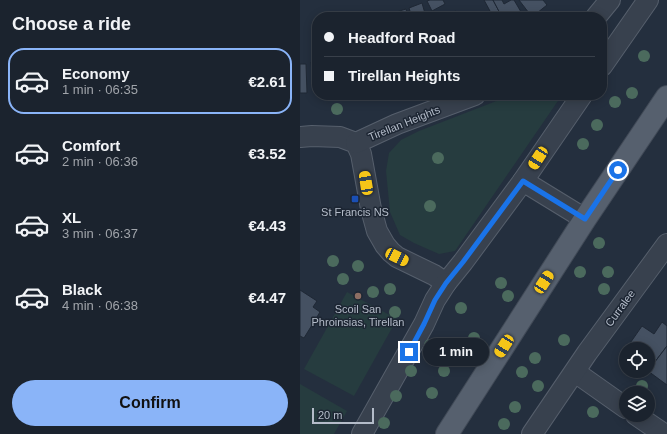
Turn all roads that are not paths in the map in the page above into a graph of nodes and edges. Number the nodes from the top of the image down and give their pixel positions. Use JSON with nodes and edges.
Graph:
{"nodes":[{"id":1,"x":610,"y":0,"type":"edge"},
{"id":2,"x":648,"y":0,"type":"edge"},
{"id":3,"x":600,"y":12,"type":"edge"},
{"id":4,"x":607,"y":59,"type":"edge"},
{"id":5,"x":667,"y":97,"type":"edge"},
{"id":6,"x":462,"y":100,"type":"edge"},
{"id":7,"x":579,"y":100,"type":"edge"},
{"id":8,"x":300,"y":137,"type":"edge"},
{"id":9,"x":356,"y":143,"type":"junction"},
{"id":10,"x":523,"y":181,"type":"junction"},
{"id":11,"x":585,"y":219,"type":"junction"},
{"id":12,"x":667,"y":244,"type":"edge"},
{"id":13,"x":446,"y":283,"type":"junction"},
{"id":14,"x":575,"y":372,"type":"junction"},
{"id":15,"x":619,"y":403,"type":"edge"},
{"id":16,"x":646,"y":422,"type":"edge"},
{"id":17,"x":362,"y":434,"type":"edge"},
{"id":18,"x":447,"y":434,"type":"edge"},
{"id":19,"x":532,"y":434,"type":"edge"},
{"id":20,"x":664,"y":434,"type":"edge"}],
"edges":[{"from":1,"to":3,"type":"street"},
{"from":2,"to":4,"type":"street"},
{"from":5,"to":11,"type":"main road"},
{"from":6,"to":9,"type":"street","name":"Tirellan Heights"},
{"from":7,"to":10,"type":"street"},
{"from":8,"to":9,"type":"street","name":"Tirellan Heights"},
{"from":9,"to":13,"type":"street","name":"Tirellan Heights"},
{"from":10,"to":11,"type":"street"},
{"from":10,"to":13,"type":"street"},
{"from":11,"to":18,"type":"main road"},
{"from":12,"to":14,"type":"street","name":"Curralee"},
{"from":13,"to":17,"type":"street"},
{"from":14,"to":15,"type":"street"},
{"from":14,"to":19,"type":"street","name":"Curralee"},
{"from":16,"to":20,"type":"street"}]}
